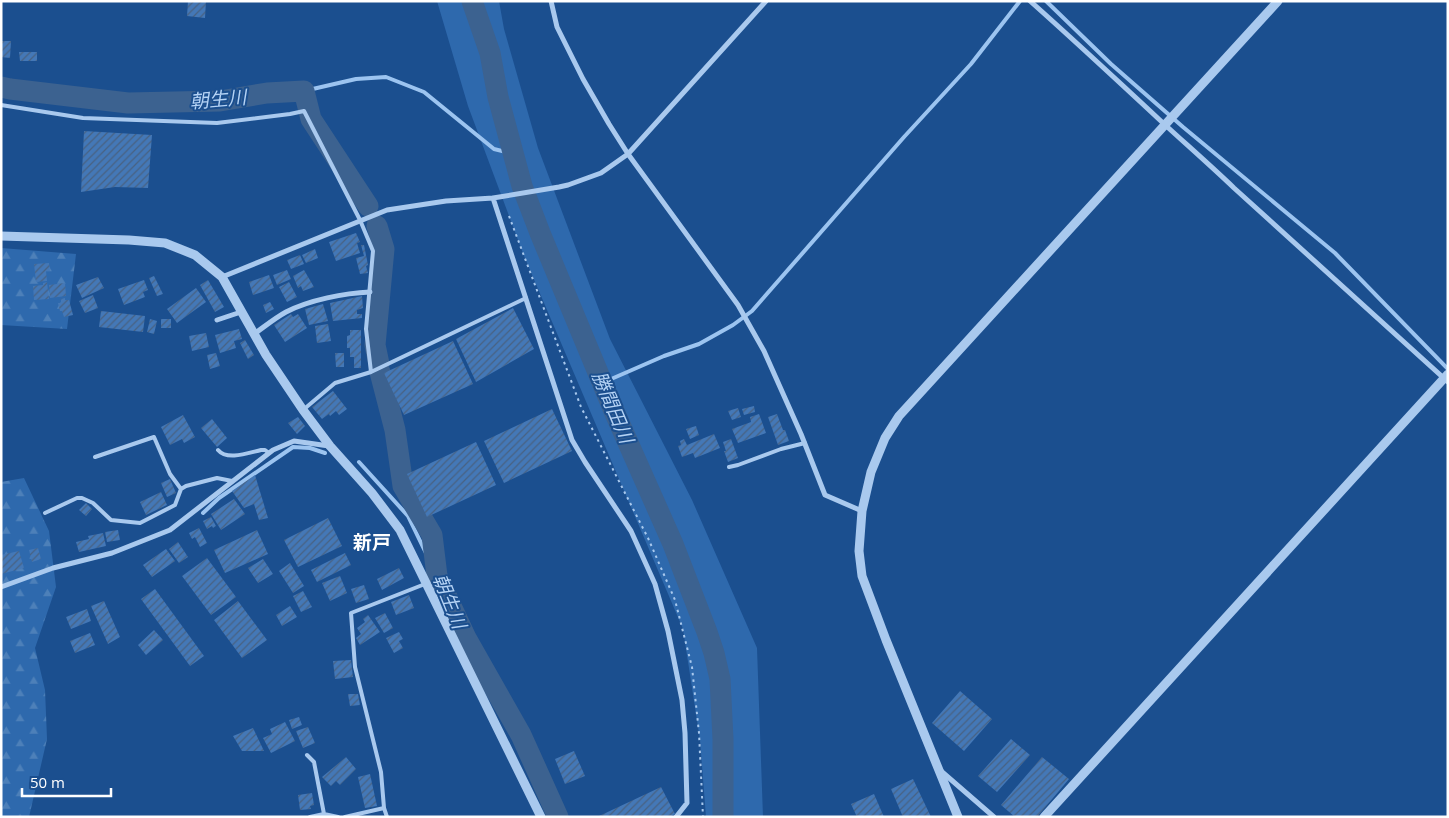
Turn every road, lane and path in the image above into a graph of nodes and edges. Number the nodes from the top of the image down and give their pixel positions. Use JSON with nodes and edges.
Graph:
{"nodes":[{"id":1,"x":551,"y":1,"type":"edge"},
{"id":2,"x":766,"y":1,"type":"edge"},
{"id":3,"x":1030,"y":1,"type":"edge"},
{"id":4,"x":1278,"y":1,"type":"edge"},
{"id":5,"x":1,"y":105,"type":"edge"},
{"id":6,"x":1166,"y":123,"type":"junction"},
{"id":7,"x":628,"y":154,"type":"junction"},
{"id":8,"x":492,"y":198,"type":"junction"},
{"id":9,"x":360,"y":220,"type":"junction"},
{"id":10,"x":1,"y":236,"type":"edge"},
{"id":11,"x":222,"y":277,"type":"junction"},
{"id":12,"x":370,"y":292,"type":"junction"},
{"id":13,"x":526,"y":298,"type":"junction"},
{"id":14,"x":240,"y":312,"type":"junction"},
{"id":15,"x":217,"y":320,"type":"dead end"},
{"id":16,"x":254,"y":334,"type":"junction"},
{"id":17,"x":371,"y":372,"type":"junction"},
{"id":18,"x":1446,"y":378,"type":"edge"},
{"id":19,"x":303,"y":410,"type":"junction"},
{"id":20,"x":805,"y":443,"type":"junction"},
{"id":21,"x":330,"y":446,"type":"junction"},
{"id":22,"x":218,"y":450,"type":"dead end"},
{"id":23,"x":270,"y":453,"type":"junction"},
{"id":24,"x":95,"y":456,"type":"dead end"},
{"id":25,"x":729,"y":466,"type":"dead end"},
{"id":26,"x":233,"y":482,"type":"junction"},
{"id":27,"x":182,"y":489,"type":"junction"},
{"id":28,"x":862,"y":511,"type":"junction"},
{"id":29,"x":45,"y":513,"type":"dead end"},
{"id":30,"x":426,"y":584,"type":"junction"},
{"id":31,"x":1,"y":587,"type":"edge"},
{"id":32,"x":307,"y":755,"type":"dead end"},
{"id":33,"x":939,"y":769,"type":"junction"},
{"id":34,"x":384,"y":808,"type":"junction"},
{"id":35,"x":324,"y":814,"type":"junction"},
{"id":36,"x":310,"y":817,"type":"edge"},
{"id":37,"x":338,"y":817,"type":"edge"},
{"id":38,"x":345,"y":817,"type":"edge"},
{"id":39,"x":387,"y":817,"type":"edge"},
{"id":40,"x":541,"y":817,"type":"edge"},
{"id":41,"x":676,"y":817,"type":"edge"},
{"id":42,"x":958,"y":817,"type":"edge"},
{"id":43,"x":994,"y":817,"type":"edge"},
{"id":44,"x":1044,"y":817,"type":"edge"}],
"edges":[{"from":1,"to":7,"type":"street"},
{"from":2,"to":7,"type":"street"},
{"from":3,"to":6,"type":"street"},
{"from":4,"to":6,"type":"street"},
{"from":5,"to":9,"type":"lane"},
{"from":6,"to":18,"type":"street"},
{"from":6,"to":28,"type":"street"},
{"from":7,"to":8,"type":"street"},
{"from":7,"to":20,"type":"street"},
{"from":8,"to":9,"type":"street"},
{"from":8,"to":13,"type":"street"},
{"from":9,"to":11,"type":"street"},
{"from":9,"to":12,"type":"lane"},
{"from":10,"to":11,"type":"street"},
{"from":11,"to":14,"type":"street"},
{"from":12,"to":16,"type":"street"},
{"from":12,"to":17,"type":"lane"},
{"from":13,"to":17,"type":"lane"},
{"from":13,"to":41,"type":"street"},
{"from":14,"to":15,"type":"street"},
{"from":14,"to":16,"type":"street"},
{"from":16,"to":19,"type":"street"},
{"from":17,"to":19,"type":"lane"},
{"from":18,"to":44,"type":"street"},
{"from":19,"to":21,"type":"street"},
{"from":20,"to":25,"type":"lane"},
{"from":20,"to":28,"type":"street"},
{"from":21,"to":23,"type":"street"},
{"from":21,"to":30,"type":"street"},
{"from":22,"to":23,"type":"lane"},
{"from":23,"to":26,"type":"street"},
{"from":24,"to":27,"type":"lane"},
{"from":26,"to":27,"type":"lane"},
{"from":26,"to":31,"type":"street"},
{"from":27,"to":29,"type":"lane"},
{"from":28,"to":33,"type":"street"},
{"from":30,"to":34,"type":"lane"},
{"from":30,"to":40,"type":"street"},
{"from":32,"to":35,"type":"lane"},
{"from":33,"to":42,"type":"street"},
{"from":33,"to":43,"type":"street"},
{"from":34,"to":38,"type":"lane"},
{"from":34,"to":39,"type":"lane"},
{"from":35,"to":36,"type":"lane"},
{"from":35,"to":37,"type":"lane"}]}
